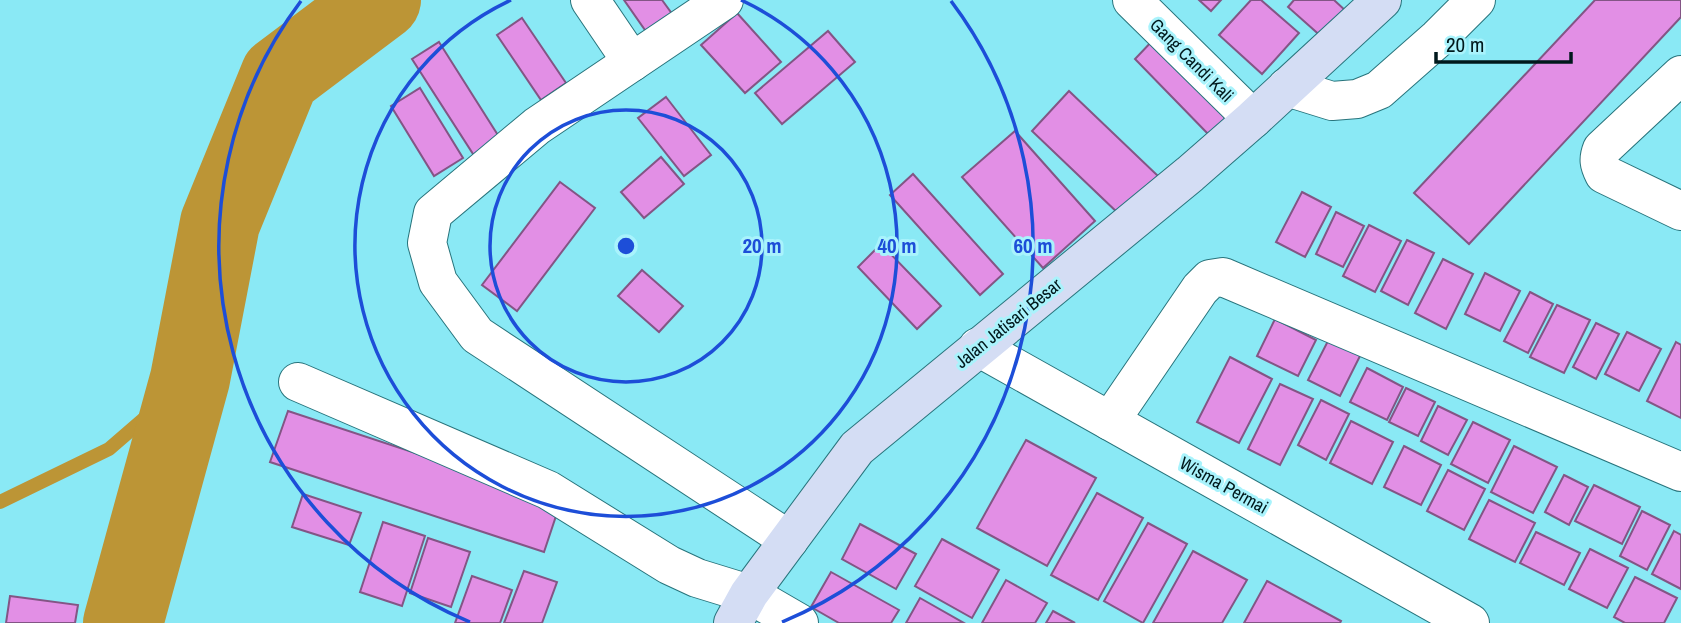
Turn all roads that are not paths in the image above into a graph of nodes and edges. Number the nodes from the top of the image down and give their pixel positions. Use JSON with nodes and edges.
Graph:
{"nodes":[{"id":1,"x":590,"y":0,"type":"edge"},
{"id":2,"x":724,"y":0,"type":"edge"},
{"id":3,"x":1132,"y":0,"type":"edge"},
{"id":4,"x":1382,"y":0,"type":"edge"},
{"id":5,"x":1476,"y":0,"type":"edge"},
{"id":6,"x":632,"y":62,"type":"junction"},
{"id":7,"x":1681,"y":75,"type":"edge"},
{"id":8,"x":1287,"y":87,"type":"junction"},
{"id":9,"x":1253,"y":119,"type":"junction"},
{"id":10,"x":1681,"y":211,"type":"edge"},
{"id":11,"x":978,"y":347,"type":"junction"},
{"id":12,"x":298,"y":382,"type":"dead end"},
{"id":13,"x":1110,"y":421,"type":"junction"},
{"id":14,"x":1681,"y":472,"type":"edge"},
{"id":15,"x":789,"y":540,"type":"junction"},
{"id":16,"x":741,"y":609,"type":"edge"},
{"id":17,"x":799,"y":623,"type":"edge"},
{"id":18,"x":1470,"y":623,"type":"edge"}],
"edges":[{"from":1,"to":6,"type":"street"},
{"from":2,"to":6,"type":"street"},
{"from":3,"to":9,"type":"street","name":"Gang Candi Kali"},
{"from":4,"to":8,"type":"street","name":"Jalan Jatisari Besar"},
{"from":5,"to":8,"type":"street"},
{"from":6,"to":15,"type":"street"},
{"from":7,"to":10,"type":"street"},
{"from":8,"to":9,"type":"street","name":"Jalan Jatisari Besar"},
{"from":9,"to":11,"type":"street","name":"Jalan Jatisari Besar"},
{"from":11,"to":13,"type":"street","name":"Wisma Permai"},
{"from":11,"to":15,"type":"street","name":"Jalan Jatisari Besar"},
{"from":12,"to":16,"type":"street"},
{"from":13,"to":14,"type":"street"},
{"from":13,"to":18,"type":"street","name":"Wisma Permai"},
{"from":15,"to":16,"type":"street","name":"Jalan Jatisari Besar"},
{"from":16,"to":17,"type":"street"}]}
